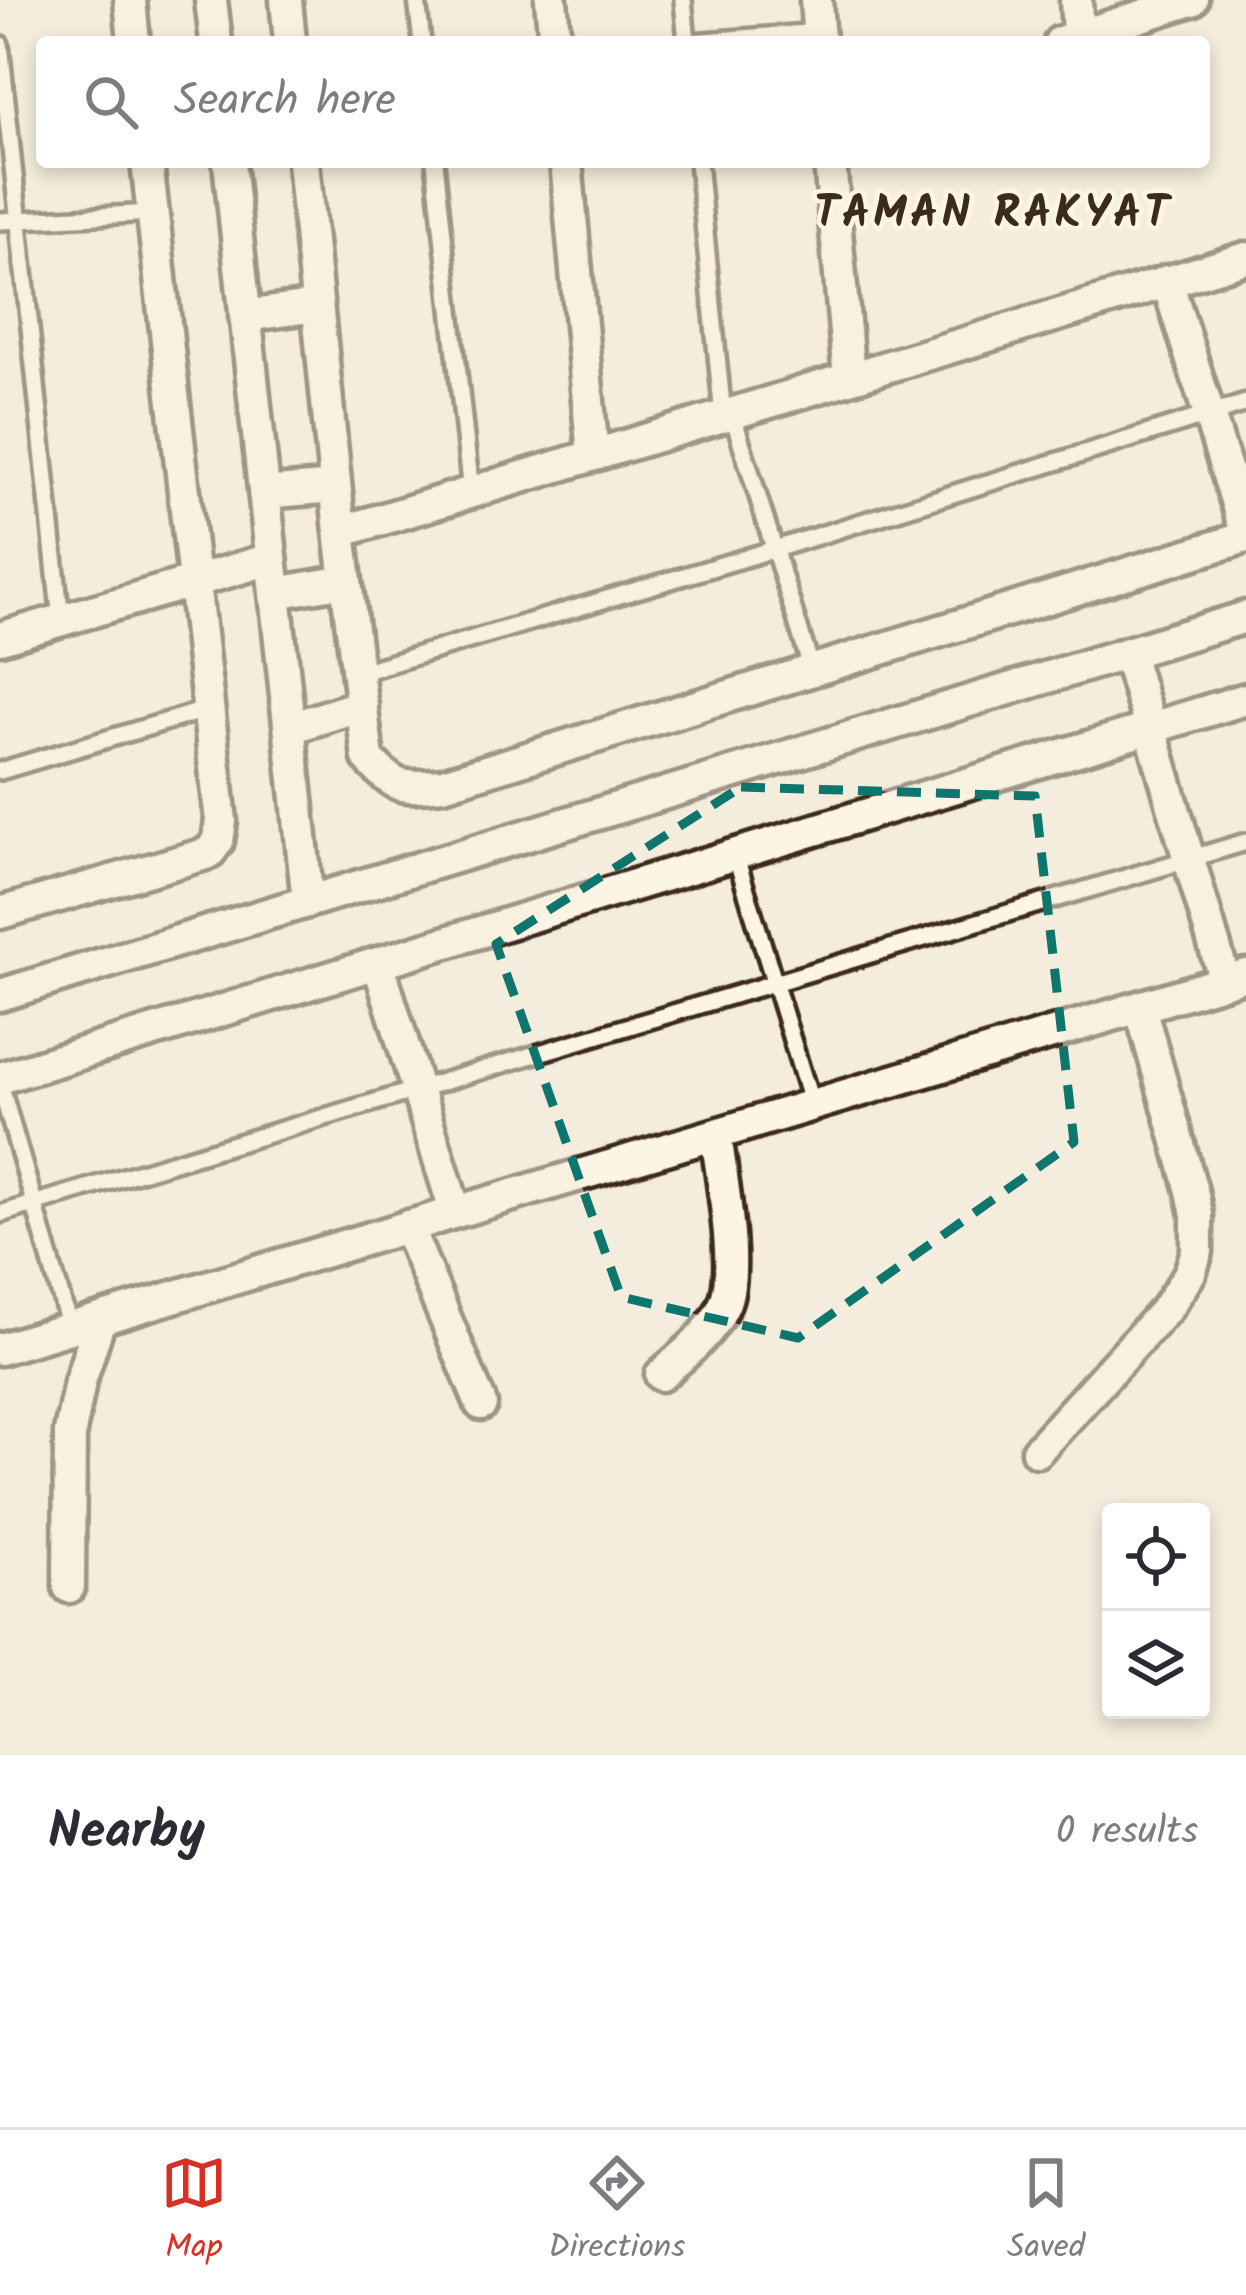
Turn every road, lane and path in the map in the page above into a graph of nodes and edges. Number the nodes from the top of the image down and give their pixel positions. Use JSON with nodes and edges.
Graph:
{"nodes":[{"id":1,"x":130,"y":0,"type":"edge"},
{"id":2,"x":211,"y":0,"type":"edge"},
{"id":3,"x":286,"y":0,"type":"edge"},
{"id":4,"x":417,"y":0,"type":"edge"},
{"id":5,"x":551,"y":0,"type":"edge"},
{"id":6,"x":682,"y":0,"type":"edge"},
{"id":7,"x":816,"y":0,"type":"edge"},
{"id":8,"x":1076,"y":0,"type":"edge"},
{"id":9,"x":1192,"y":0,"type":"edge"},
{"id":10,"x":133,"y":36,"type":"edge"},
{"id":11,"x":215,"y":36,"type":"edge"},
{"id":12,"x":289,"y":36,"type":"edge"},
{"id":13,"x":421,"y":36,"type":"edge"},
{"id":14,"x":554,"y":36,"type":"edge"},
{"id":15,"x":688,"y":36,"type":"edge"},
{"id":16,"x":819,"y":36,"type":"edge"},
{"id":17,"x":1070,"y":36,"type":"edge"},
{"id":18,"x":1079,"y":36,"type":"edge"},
{"id":19,"x":0,"y":44,"type":"edge"},
{"id":20,"x":148,"y":168,"type":"edge"},
{"id":21,"x":230,"y":168,"type":"edge"},
{"id":22,"x":303,"y":168,"type":"edge"},
{"id":23,"x":436,"y":168,"type":"edge"},
{"id":24,"x":567,"y":168,"type":"edge"},
{"id":25,"x":699,"y":168,"type":"edge"},
{"id":26,"x":831,"y":168,"type":"edge"},
{"id":27,"x":153,"y":213,"type":"junction"},
{"id":28,"x":19,"y":220,"type":"junction"},
{"id":29,"x":0,"y":221,"type":"edge"},
{"id":30,"x":1246,"y":258,"type":"edge"},
{"id":31,"x":1167,"y":281,"type":"junction"},
{"id":32,"x":317,"y":306,"type":"junction"},
{"id":33,"x":245,"y":316,"type":"junction"},
{"id":34,"x":849,"y":378,"type":"junction"},
{"id":35,"x":1246,"y":403,"type":"edge"},
{"id":36,"x":728,"y":414,"type":"junction"},
{"id":37,"x":1209,"y":415,"type":"junction"},
{"id":38,"x":593,"y":455,"type":"junction"},
{"id":39,"x":335,"y":487,"type":"junction"},
{"id":40,"x":471,"y":492,"type":"junction"},
{"id":41,"x":264,"y":493,"type":"junction"},
{"id":42,"x":340,"y":532,"type":"junction"},
{"id":43,"x":1246,"y":535,"type":"edge"},
{"id":44,"x":775,"y":549,"type":"junction"},
{"id":45,"x":271,"y":559,"type":"junction"},
{"id":46,"x":346,"y":581,"type":"junction"},
{"id":47,"x":194,"y":582,"type":"junction"},
{"id":48,"x":275,"y":593,"type":"junction"},
{"id":49,"x":1246,"y":617,"type":"edge"},
{"id":50,"x":61,"y":621,"type":"junction"},
{"id":51,"x":0,"y":638,"type":"edge"},
{"id":52,"x":1128,"y":653,"type":"junction"},
{"id":53,"x":812,"y":670,"type":"junction"},
{"id":54,"x":358,"y":673,"type":"junction"},
{"id":55,"x":1246,"y":699,"type":"edge"},
{"id":56,"x":362,"y":705,"type":"junction"},
{"id":57,"x":208,"y":709,"type":"junction"},
{"id":58,"x":290,"y":728,"type":"junction"},
{"id":59,"x":1152,"y":728,"type":"junction"},
{"id":60,"x":0,"y":771,"type":"edge"},
{"id":61,"x":1246,"y":842,"type":"edge"},
{"id":62,"x":735,"y":854,"type":"junction"},
{"id":63,"x":1190,"y":860,"type":"junction"},
{"id":64,"x":308,"y":902,"type":"junction"},
{"id":65,"x":0,"y":913,"type":"edge"},
{"id":66,"x":378,"y":963,"type":"junction"},
{"id":67,"x":1236,"y":978,"type":"edge"},
{"id":68,"x":774,"y":982,"type":"junction"},
{"id":69,"x":0,"y":994,"type":"edge"},
{"id":70,"x":1140,"y":1007,"type":"junction"},
{"id":71,"x":0,"y":1081,"type":"edge"},
{"id":72,"x":417,"y":1088,"type":"junction"},
{"id":73,"x":812,"y":1106,"type":"junction"},
{"id":74,"x":716,"y":1134,"type":"junction"},
{"id":75,"x":34,"y":1204,"type":"junction"},
{"id":76,"x":455,"y":1211,"type":"junction"},
{"id":77,"x":0,"y":1214,"type":"edge"},
{"id":78,"x":407,"y":1226,"type":"junction"},
{"id":79,"x":85,"y":1323,"type":"junction"},
{"id":80,"x":0,"y":1349,"type":"edge"},
{"id":81,"x":661,"y":1375,"type":"dead end"},
{"id":82,"x":481,"y":1404,"type":"dead end"},
{"id":83,"x":1037,"y":1451,"type":"dead end"},
{"id":84,"x":69,"y":1587,"type":"dead end"}],
"edges":[{"from":1,"to":10,"type":"street"},
{"from":2,"to":11,"type":"street"},
{"from":3,"to":12,"type":"street"},
{"from":4,"to":13,"type":"lane"},
{"from":5,"to":14,"type":"street"},
{"from":6,"to":15,"type":"lane"},
{"from":7,"to":16,"type":"street"},
{"from":8,"to":17,"type":"street"},
{"from":9,"to":18,"type":"street"},
{"from":19,"to":28,"type":"lane"},
{"from":20,"to":27,"type":"street"},
{"from":21,"to":33,"type":"street"},
{"from":22,"to":32,"type":"street"},
{"from":23,"to":40,"type":"lane"},
{"from":24,"to":38,"type":"street"},
{"from":25,"to":36,"type":"lane"},
{"from":26,"to":34,"type":"street"},
{"from":27,"to":28,"type":"lane"},
{"from":27,"to":47,"type":"street"},
{"from":28,"to":29,"type":"lane"},
{"from":28,"to":50,"type":"lane"},
{"from":30,"to":31,"type":"street"},
{"from":31,"to":34,"type":"street"},
{"from":31,"to":37,"type":"street"},
{"from":32,"to":33,"type":"street"},
{"from":32,"to":39,"type":"street"},
{"from":33,"to":41,"type":"street"},
{"from":34,"to":36,"type":"street"},
{"from":35,"to":37,"type":"lane"},
{"from":36,"to":38,"type":"street"},
{"from":36,"to":44,"type":"lane"},
{"from":37,"to":43,"type":"street"},
{"from":37,"to":44,"type":"lane"},
{"from":38,"to":40,"type":"street"},
{"from":39,"to":41,"type":"street"},
{"from":39,"to":42,"type":"street"},
{"from":40,"to":42,"type":"street"},
{"from":41,"to":45,"type":"street"},
{"from":42,"to":46,"type":"street"},
{"from":43,"to":53,"type":"street"},
{"from":44,"to":53,"type":"lane"},
{"from":44,"to":54,"type":"lane"},
{"from":45,"to":47,"type":"street"},
{"from":45,"to":48,"type":"street"},
{"from":46,"to":48,"type":"street"},
{"from":46,"to":54,"type":"street"},
{"from":47,"to":50,"type":"street"},
{"from":47,"to":57,"type":"street"},
{"from":48,"to":58,"type":"street"},
{"from":49,"to":52,"type":"street"},
{"from":50,"to":51,"type":"street"},
{"from":52,"to":59,"type":"street"},
{"from":52,"to":64,"type":"street"},
{"from":53,"to":56,"type":"street"},
{"from":54,"to":56,"type":"street"},
{"from":55,"to":59,"type":"street"},
{"from":56,"to":58,"type":"street"},
{"from":57,"to":60,"type":"lane"},
{"from":57,"to":65,"type":"street"},
{"from":58,"to":64,"type":"street"},
{"from":59,"to":62,"type":"street"},
{"from":59,"to":63,"type":"street"},
{"from":61,"to":63,"type":"lane"},
{"from":62,"to":66,"type":"street"},
{"from":62,"to":68,"type":"lane"},
{"from":63,"to":67,"type":"street"},
{"from":63,"to":68,"type":"lane"},
{"from":64,"to":69,"type":"street"},
{"from":66,"to":71,"type":"street"},
{"from":66,"to":72,"type":"street"},
{"from":67,"to":70,"type":"street"},
{"from":68,"to":72,"type":"lane"},
{"from":68,"to":73,"type":"lane"},
{"from":70,"to":73,"type":"street"},
{"from":70,"to":83,"type":"street"},
{"from":71,"to":75,"type":"lane"},
{"from":72,"to":75,"type":"lane"},
{"from":72,"to":76,"type":"street"},
{"from":73,"to":74,"type":"street"},
{"from":74,"to":76,"type":"street"},
{"from":74,"to":81,"type":"street"},
{"from":75,"to":77,"type":"lane"},
{"from":75,"to":79,"type":"lane"},
{"from":76,"to":78,"type":"street"},
{"from":78,"to":79,"type":"street"},
{"from":78,"to":82,"type":"street"},
{"from":79,"to":80,"type":"street"},
{"from":79,"to":84,"type":"street"}]}
